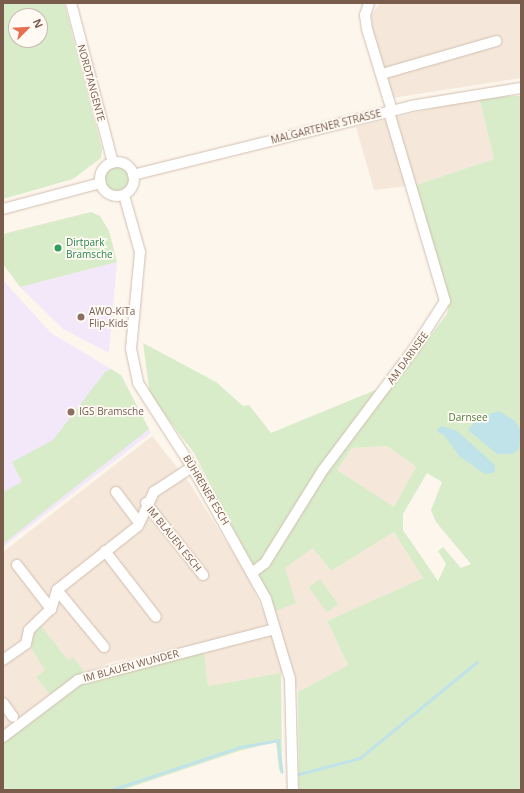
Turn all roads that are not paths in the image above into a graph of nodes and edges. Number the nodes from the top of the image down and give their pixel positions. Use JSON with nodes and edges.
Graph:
{"nodes":[{"id":1,"x":71,"y":3,"type":"edge"},
{"id":2,"x":370,"y":3,"type":"edge"},
{"id":3,"x":496,"y":40,"type":"dead end"},
{"id":4,"x":382,"y":74,"type":"junction"},
{"id":5,"x":521,"y":88,"type":"edge"},
{"id":6,"x":390,"y":111,"type":"junction"},
{"id":7,"x":113,"y":163,"type":"junction"},
{"id":8,"x":133,"y":175,"type":"junction"},
{"id":9,"x":101,"y":183,"type":"junction"},
{"id":10,"x":124,"y":195,"type":"junction"},
{"id":11,"x":3,"y":209,"type":"edge"},
{"id":12,"x":192,"y":467,"type":"junction"},
{"id":13,"x":116,"y":492,"type":"dead end"},
{"id":14,"x":146,"y":503,"type":"junction"},
{"id":15,"x":138,"y":521,"type":"junction"},
{"id":16,"x":105,"y":551,"type":"junction"},
{"id":17,"x":17,"y":565,"type":"dead end"},
{"id":18,"x":253,"y":572,"type":"junction"},
{"id":19,"x":203,"y":575,"type":"dead end"},
{"id":20,"x":57,"y":590,"type":"junction"},
{"id":21,"x":51,"y":609,"type":"junction"},
{"id":22,"x":156,"y":617,"type":"dead end"},
{"id":23,"x":275,"y":629,"type":"junction"},
{"id":24,"x":104,"y":646,"type":"dead end"},
{"id":25,"x":3,"y":660,"type":"edge"},
{"id":26,"x":3,"y":703,"type":"edge"},
{"id":27,"x":13,"y":717,"type":"dead end"},
{"id":28,"x":3,"y":737,"type":"edge"},
{"id":29,"x":293,"y":790,"type":"edge"}],
"edges":[{"from":1,"to":7,"type":"street","name":"NORDTANGENTE"},
{"from":2,"to":4,"type":"street"},
{"from":3,"to":4,"type":"street"},
{"from":4,"to":6,"type":"street"},
{"from":5,"to":6,"type":"street","name":"MALGARTENER STRASSE"},
{"from":6,"to":8,"type":"street","name":"MALGARTENER STRASSE"},
{"from":6,"to":18,"type":"street","name":"AM DARNSEE"},
{"from":7,"to":8,"type":"street"},
{"from":7,"to":9,"type":"street"},
{"from":8,"to":10,"type":"street"},
{"from":9,"to":10,"type":"street"},
{"from":9,"to":11,"type":"street"},
{"from":10,"to":12,"type":"street","name":"BÜHRENER ESCH"},
{"from":12,"to":14,"type":"street","name":"IM BLAUEN ESCH"},
{"from":12,"to":18,"type":"street","name":"BÜHRENER ESCH"},
{"from":13,"to":15,"type":"street","name":"IM BLAUEN ESCH"},
{"from":14,"to":15,"type":"street","name":"IM BLAUEN ESCH"},
{"from":14,"to":19,"type":"street","name":"IM BLAUEN ESCH"},
{"from":15,"to":16,"type":"street","name":"IM BLAUEN ESCH"},
{"from":16,"to":20,"type":"street","name":"IM BLAUEN ESCH"},
{"from":16,"to":22,"type":"street"},
{"from":17,"to":21,"type":"street"},
{"from":18,"to":23,"type":"street","name":"BÜHRENER ESCH"},
{"from":20,"to":21,"type":"street"},
{"from":20,"to":24,"type":"street"},
{"from":21,"to":25,"type":"street"},
{"from":23,"to":28,"type":"street","name":"IM BLAUEN WUNDER"},
{"from":23,"to":29,"type":"street","name":"BÜHRENER ESCH"},
{"from":26,"to":27,"type":"street"}]}
